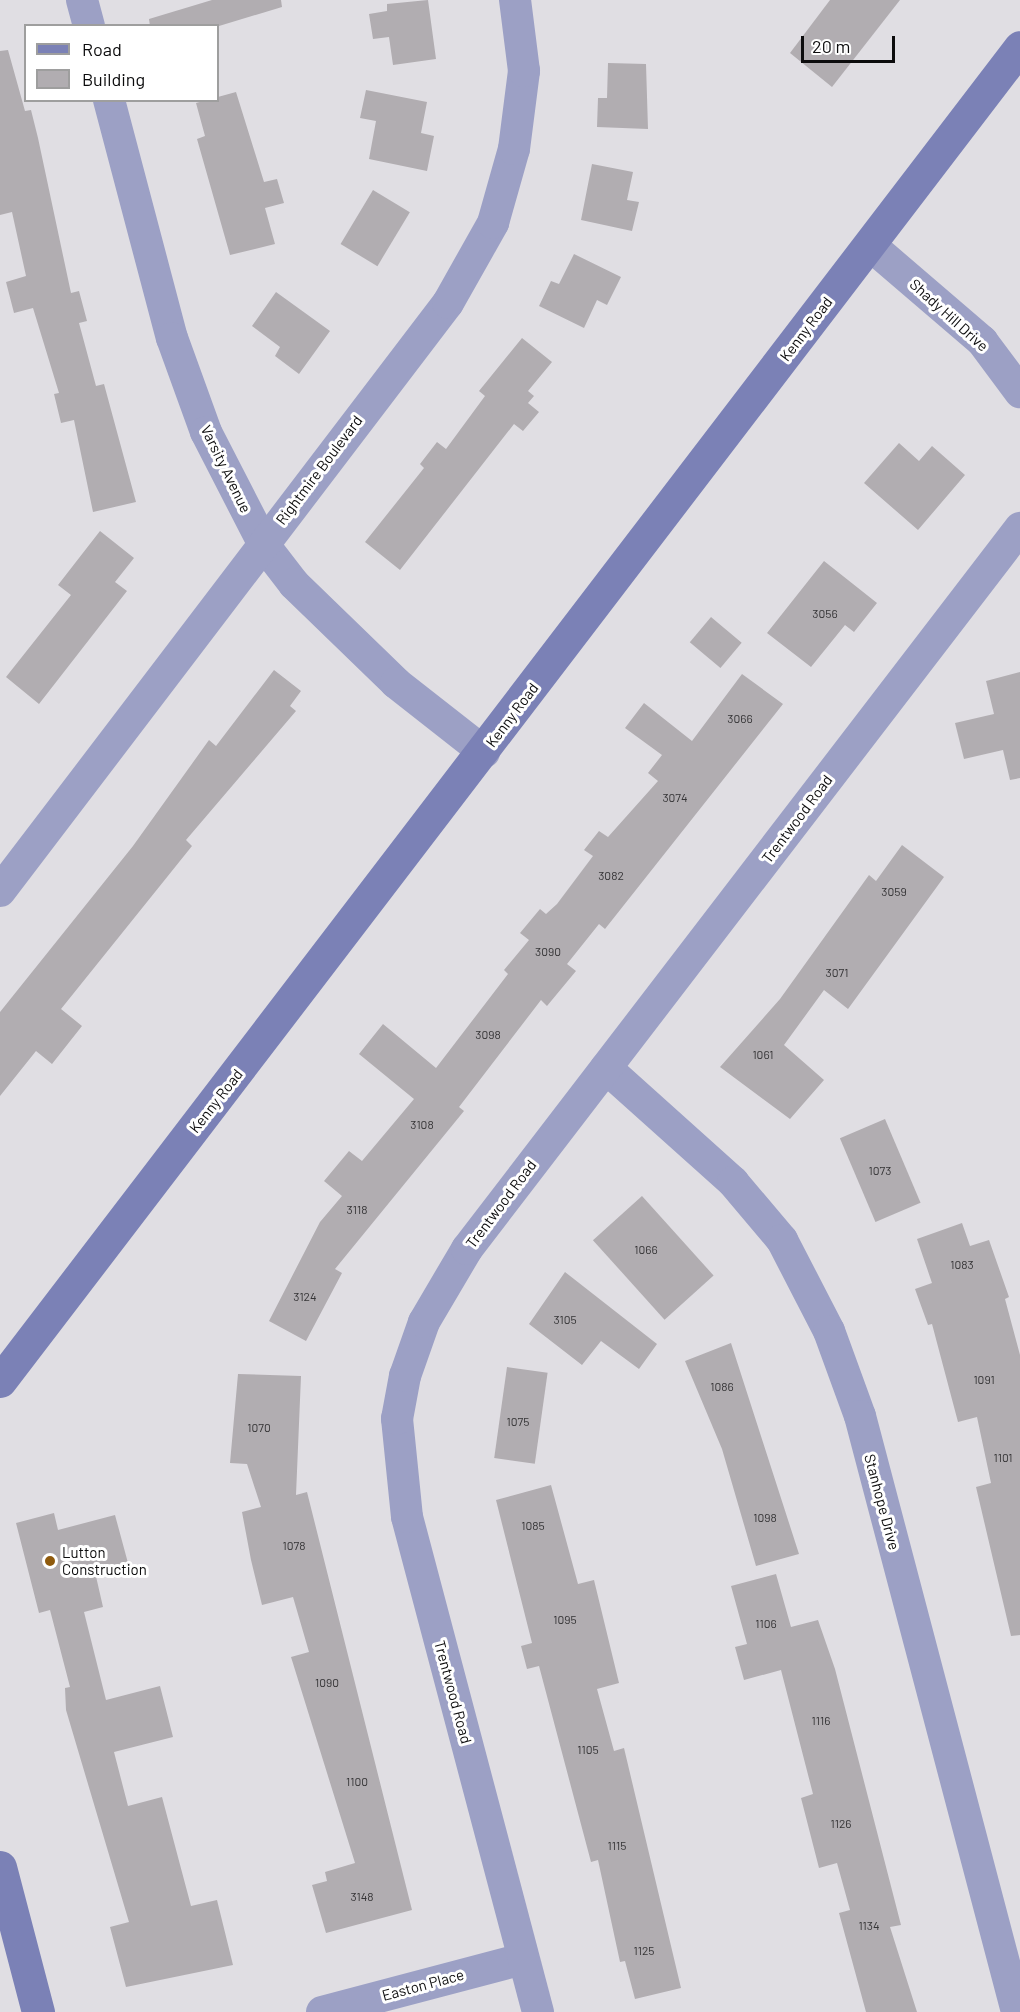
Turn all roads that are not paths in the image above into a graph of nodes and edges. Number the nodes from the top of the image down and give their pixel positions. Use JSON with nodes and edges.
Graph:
{"nodes":[{"id":1,"x":82,"y":0,"type":"edge"},
{"id":2,"x":515,"y":0,"type":"edge"},
{"id":3,"x":88,"y":24,"type":"edge"},
{"id":4,"x":1020,"y":47,"type":"edge"},
{"id":5,"x":110,"y":102,"type":"edge"},
{"id":6,"x":870,"y":245,"type":"junction"},
{"id":7,"x":1020,"y":393,"type":"edge"},
{"id":8,"x":1020,"y":528,"type":"edge"},
{"id":9,"x":264,"y":545,"type":"junction"},
{"id":10,"x":484,"y":752,"type":"junction"},
{"id":11,"x":0,"y":891,"type":"edge"},
{"id":12,"x":606,"y":1068,"type":"junction"},
{"id":13,"x":0,"y":1381,"type":"edge"},
{"id":14,"x":0,"y":1867,"type":"edge"},
{"id":15,"x":523,"y":1959,"type":"junction"},
{"id":16,"x":38,"y":2012,"type":"edge"},
{"id":17,"x":322,"y":2012,"type":"edge"},
{"id":18,"x":538,"y":2012,"type":"edge"},
{"id":19,"x":1017,"y":2012,"type":"edge"}],
"edges":[{"from":1,"to":3,"type":"street"},
{"from":2,"to":9,"type":"street","name":"Rightmire Boulevard"},
{"from":4,"to":6,"type":"main road","name":"Kenny Road"},
{"from":5,"to":9,"type":"street","name":"Varsity Avenue"},
{"from":6,"to":7,"type":"street","name":"Shady Hill Drive"},
{"from":6,"to":10,"type":"main road","name":"Kenny Road"},
{"from":8,"to":12,"type":"street","name":"Trentwood Road"},
{"from":9,"to":10,"type":"street","name":"Varsity Avenue"},
{"from":9,"to":11,"type":"street","name":"Rightmire Boulevard"},
{"from":10,"to":13,"type":"main road","name":"Kenny Road"},
{"from":12,"to":15,"type":"street","name":"Trentwood Road"},
{"from":12,"to":19,"type":"street","name":"Stanhope Drive"},
{"from":14,"to":16,"type":"main road"},
{"from":15,"to":17,"type":"street","name":"Easton Place"},
{"from":15,"to":18,"type":"street","name":"Trentwood Road"}]}
